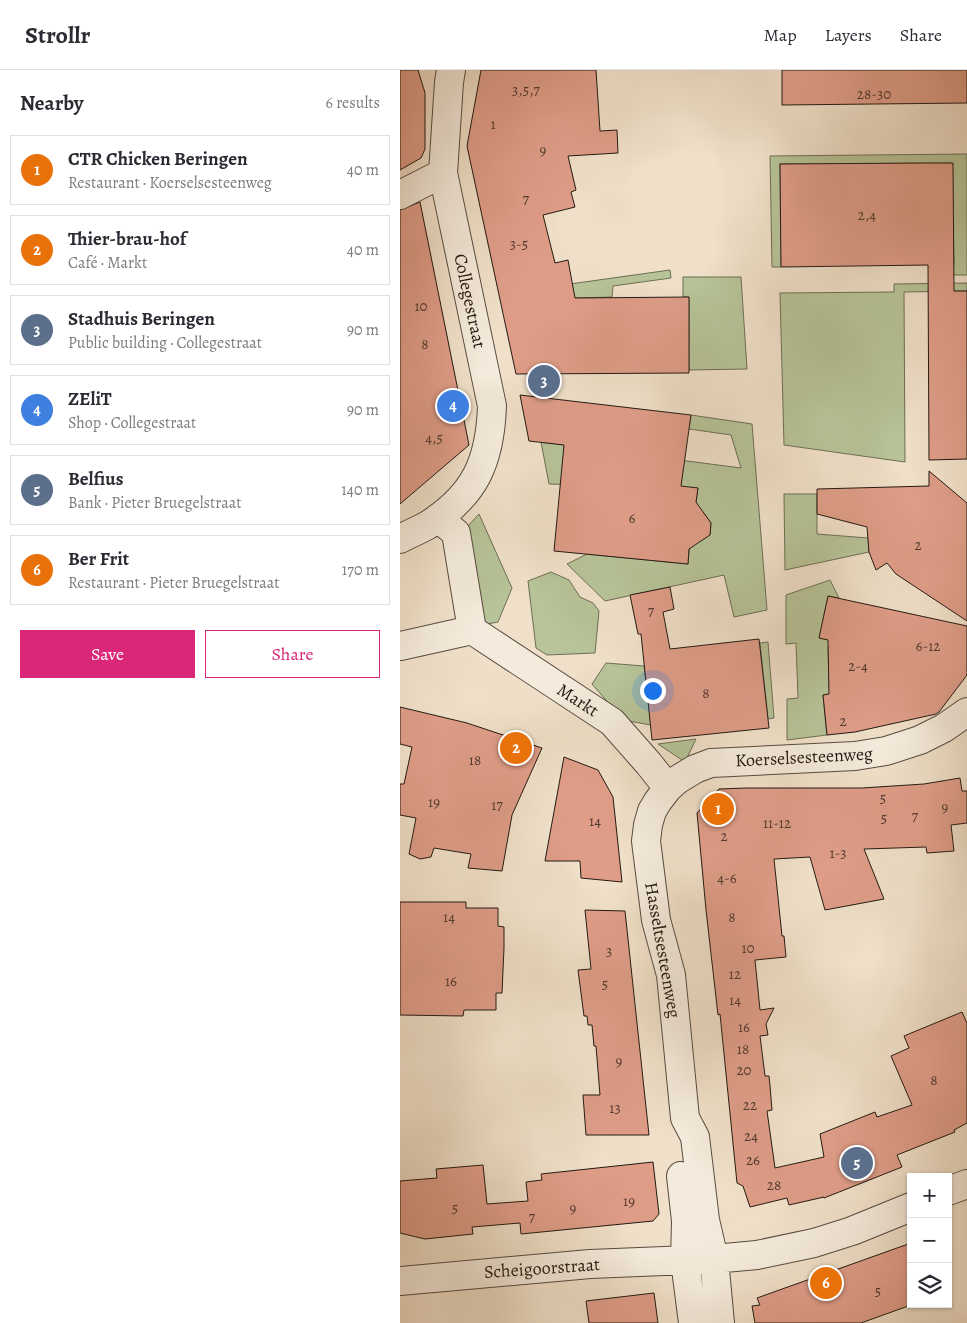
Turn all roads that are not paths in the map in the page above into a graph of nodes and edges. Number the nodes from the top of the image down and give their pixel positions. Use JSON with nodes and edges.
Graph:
{"nodes":[{"id":1,"x":451,"y":70,"type":"edge"},
{"id":2,"x":443,"y":173,"type":"junction"},
{"id":3,"x":400,"y":195,"type":"edge"},
{"id":4,"x":438,"y":518,"type":"junction"},
{"id":5,"x":400,"y":539,"type":"edge"},
{"id":6,"x":472,"y":630,"type":"junction"},
{"id":7,"x":400,"y":646,"type":"edge"},
{"id":8,"x":967,"y":712,"type":"edge"},
{"id":9,"x":668,"y":788,"type":"junction"},
{"id":10,"x":685,"y":1118,"type":"junction"},
{"id":11,"x":967,"y":1184,"type":"edge"},
{"id":12,"x":952,"y":1190,"type":"edge"},
{"id":13,"x":907,"y":1209,"type":"edge"},
{"id":14,"x":714,"y":1259,"type":"junction"},
{"id":15,"x":685,"y":1261,"type":"junction"},
{"id":16,"x":400,"y":1281,"type":"edge"},
{"id":17,"x":693,"y":1323,"type":"edge"},
{"id":18,"x":720,"y":1323,"type":"edge"}],
"edges":[{"from":1,"to":2,"type":"street","name":"Collegestraat"},
{"from":2,"to":3,"type":"street"},
{"from":2,"to":4,"type":"street","name":"Collegestraat"},
{"from":4,"to":5,"type":"street"},
{"from":4,"to":6,"type":"street"},
{"from":6,"to":7,"type":"street"},
{"from":6,"to":9,"type":"street","name":"Markt"},
{"from":8,"to":9,"type":"street","name":"Koerselsesteenweg"},
{"from":9,"to":10,"type":"street","name":"Hasseltsesteenweg"},
{"from":10,"to":14,"type":"street","name":"Hasseltsesteenweg"},
{"from":10,"to":15,"type":"street","name":"Hasseltsesteenweg"},
{"from":11,"to":12,"type":"street"},
{"from":13,"to":14,"type":"street","name":"Scheigoorstraat"},
{"from":14,"to":15,"type":"street","name":"Scheigoorstraat"},
{"from":14,"to":18,"type":"street","name":"Hasseltsesteenweg"},
{"from":15,"to":16,"type":"street","name":"Scheigoorstraat"},
{"from":15,"to":17,"type":"street","name":"Hasseltsesteenweg"}]}
